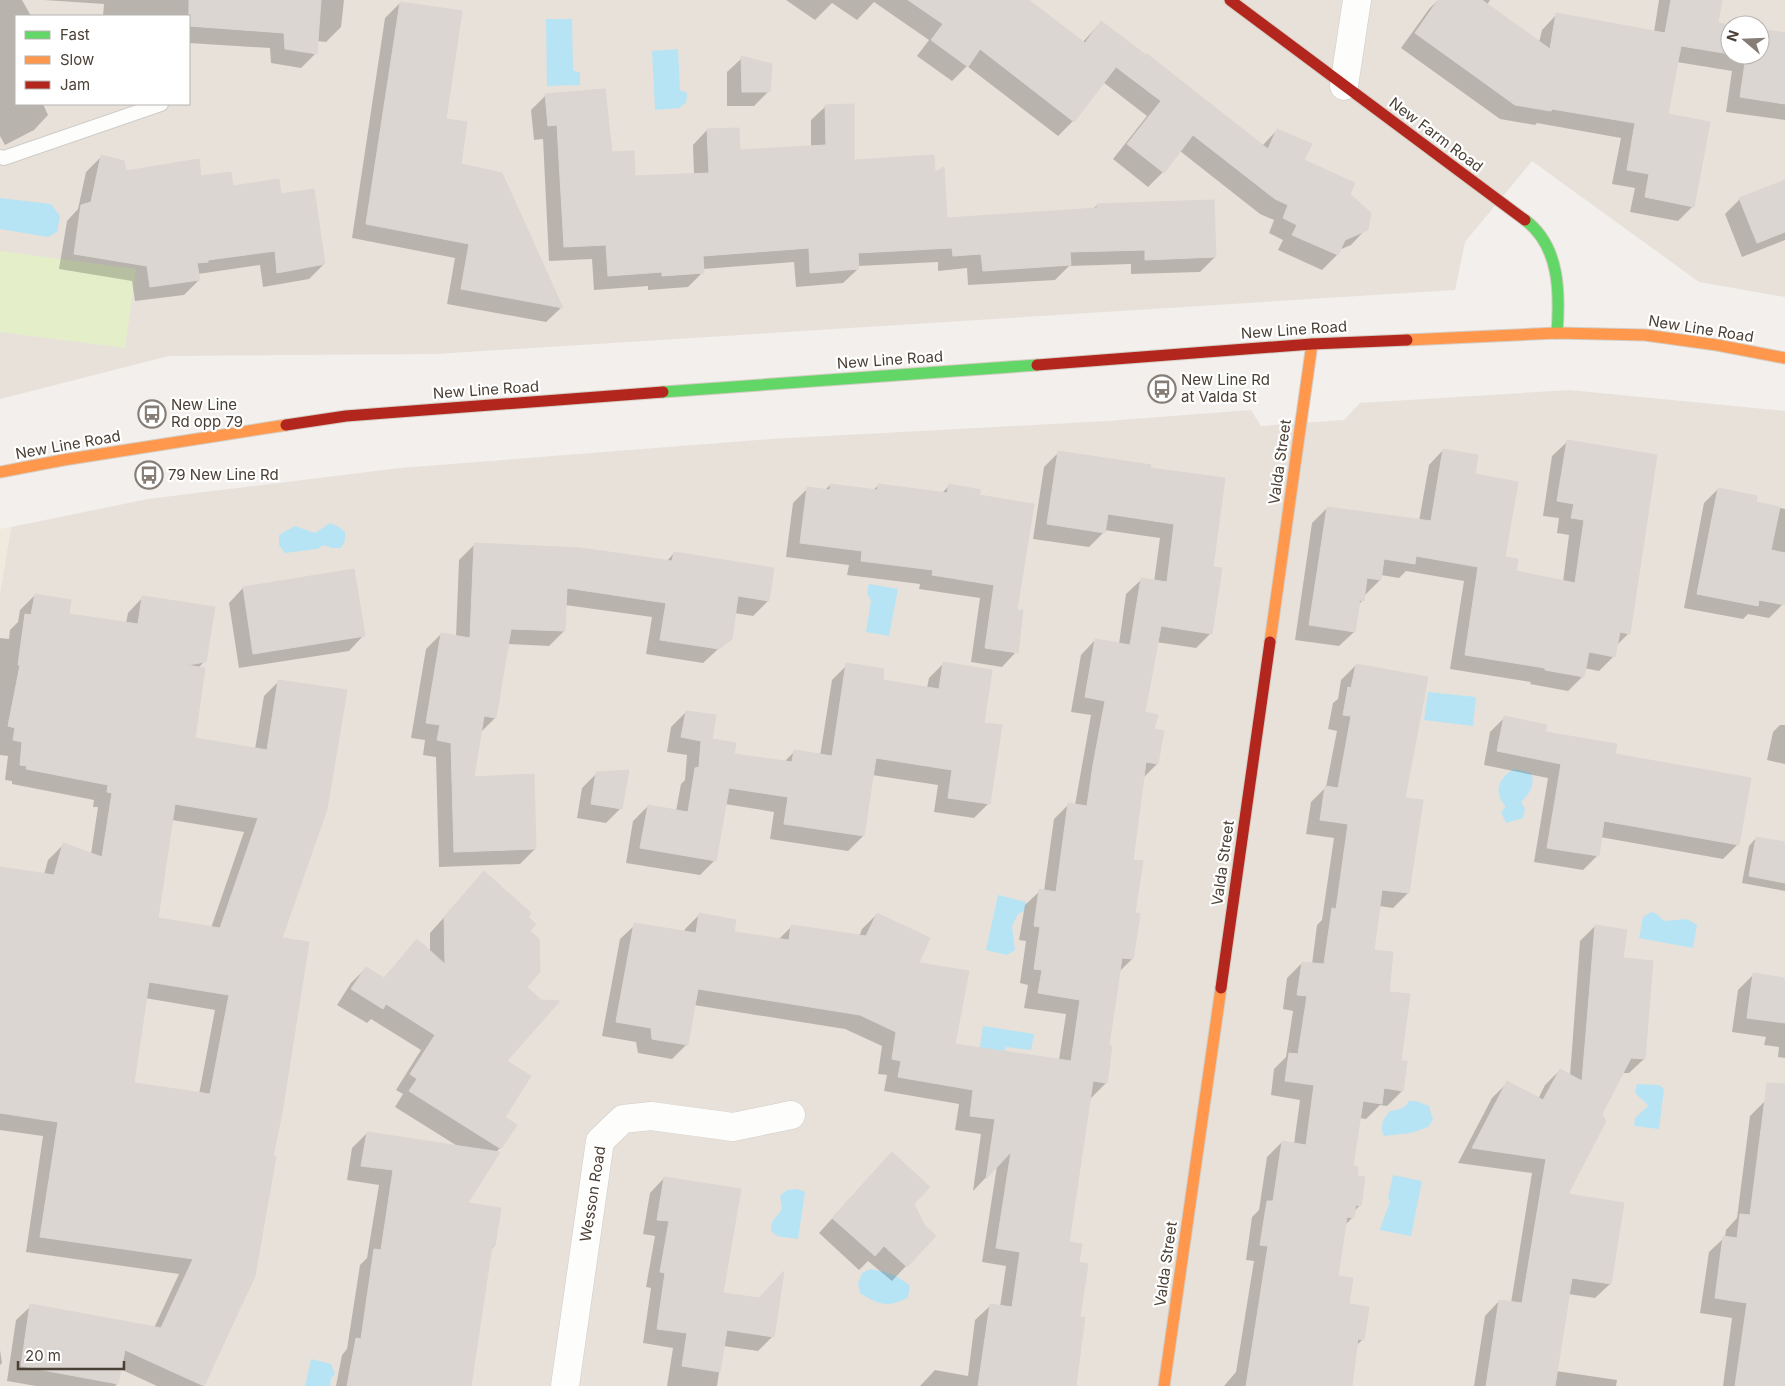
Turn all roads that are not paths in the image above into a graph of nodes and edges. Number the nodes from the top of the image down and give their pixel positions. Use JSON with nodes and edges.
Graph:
{"nodes":[{"id":1,"x":1230,"y":0,"type":"edge"},
{"id":2,"x":1357,"y":0,"type":"edge"},
{"id":3,"x":1344,"y":86,"type":"junction"},
{"id":4,"x":158,"y":105,"type":"edge"},
{"id":5,"x":0,"y":157,"type":"edge"},
{"id":6,"x":1557,"y":333,"type":"junction"},
{"id":7,"x":1312,"y":344,"type":"junction"},
{"id":8,"x":1785,"y":358,"type":"edge"},
{"id":9,"x":0,"y":472,"type":"edge"},
{"id":10,"x":791,"y":1115,"type":"dead end"},
{"id":11,"x":566,"y":1386,"type":"edge"},
{"id":12,"x":1164,"y":1386,"type":"edge"}],
"edges":[{"from":1,"to":3,"type":"main road","name":"New Farm Road"},
{"from":2,"to":3,"type":"street"},
{"from":3,"to":6,"type":"main road","name":"New Farm Road"},
{"from":4,"to":5,"type":"lane"},
{"from":6,"to":7,"type":"main road","name":"New Line Road"},
{"from":6,"to":8,"type":"main road","name":"New Line Road"},
{"from":7,"to":9,"type":"main road","name":"New Line Road"},
{"from":7,"to":12,"type":"main road","name":"Valda Street"},
{"from":10,"to":11,"type":"street","name":"Wesson Road"}]}
